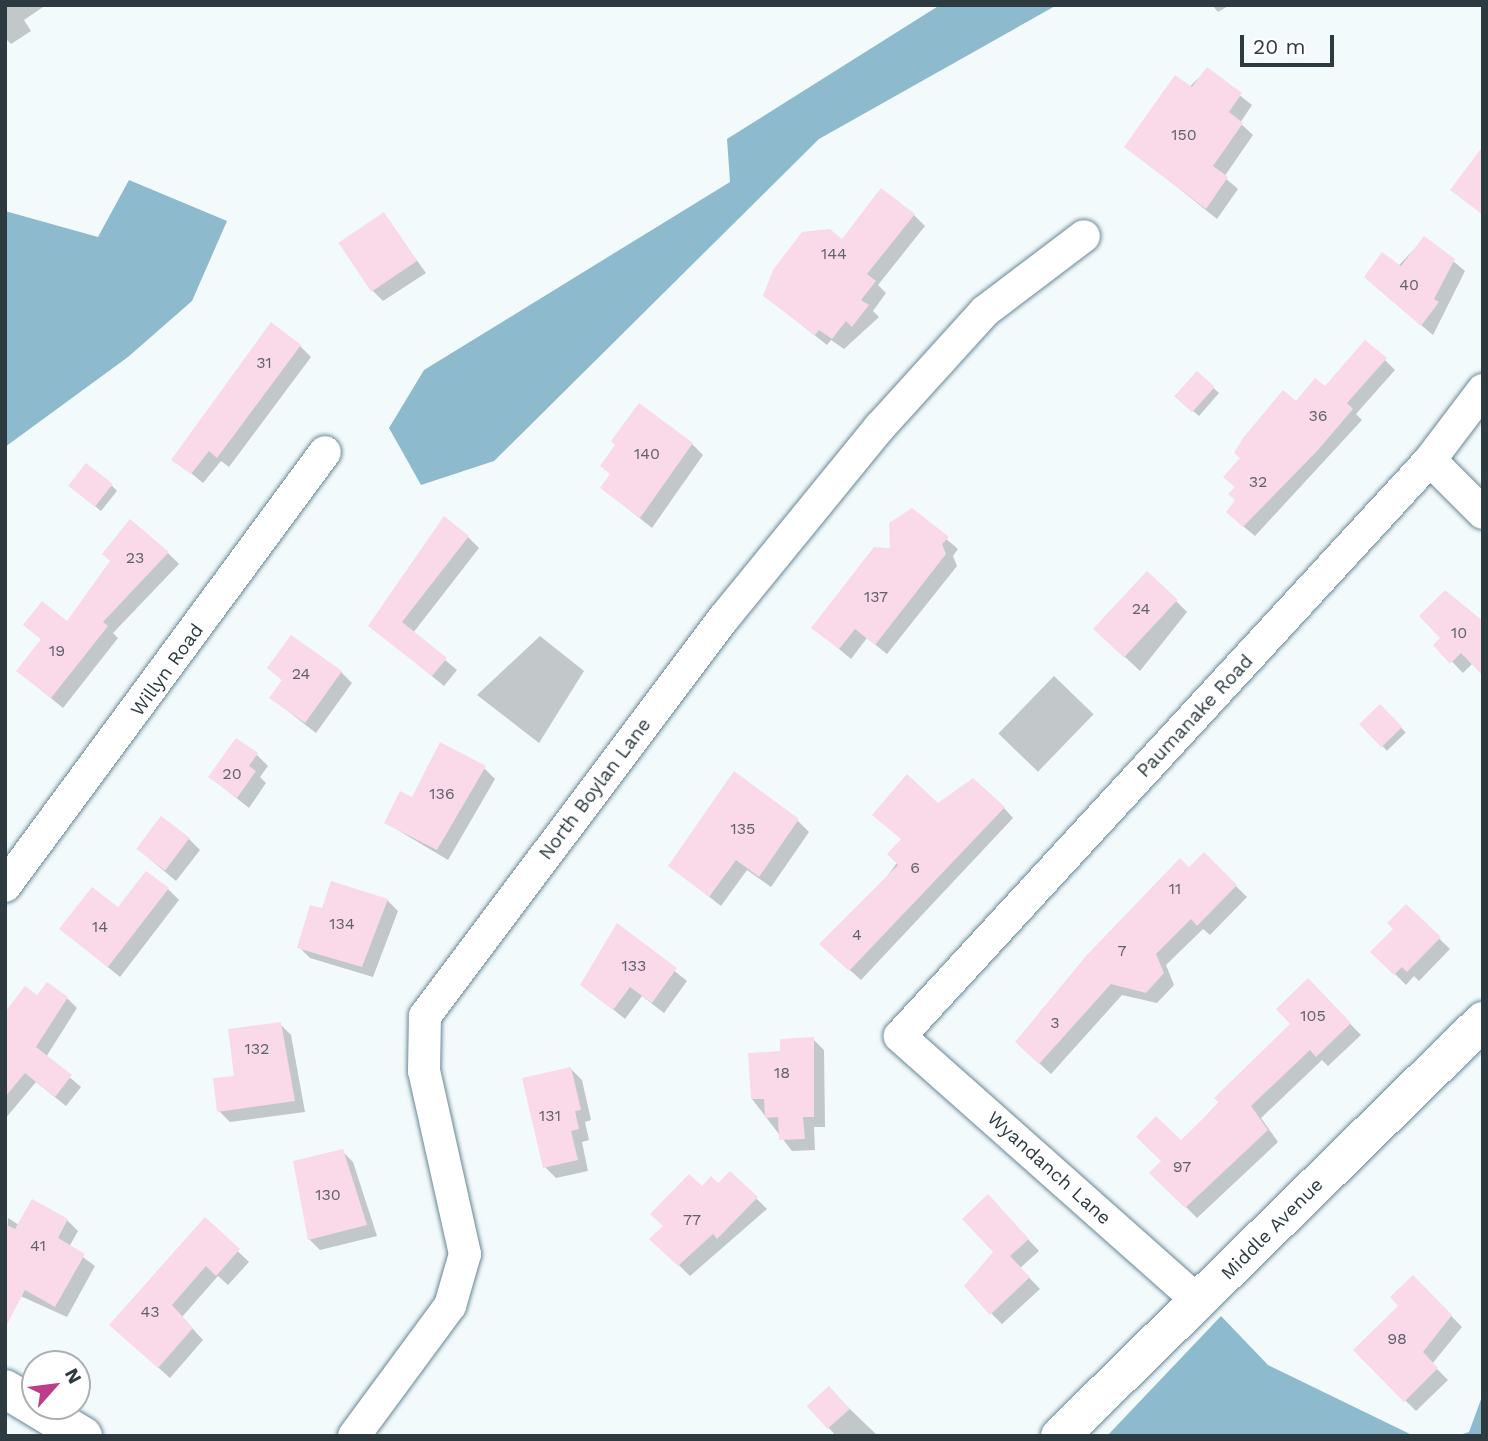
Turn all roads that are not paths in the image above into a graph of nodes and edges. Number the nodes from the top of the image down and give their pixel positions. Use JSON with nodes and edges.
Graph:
{"nodes":[{"id":1,"x":1084,"y":236,"type":"dead end"},
{"id":2,"x":1483,"y":390,"type":"edge"},
{"id":3,"x":326,"y":452,"type":"dead end"},
{"id":4,"x":1430,"y":460,"type":"junction"},
{"id":5,"x":1483,"y":513,"type":"edge"},
{"id":6,"x":5,"y":886,"type":"edge"},
{"id":7,"x":1483,"y":1021,"type":"edge"},
{"id":8,"x":900,"y":1036,"type":"joint"},
{"id":9,"x":1198,"y":1301,"type":"junction"},
{"id":10,"x":5,"y":1389,"type":"edge"},
{"id":11,"x":83,"y":1436,"type":"edge"},
{"id":12,"x":354,"y":1436,"type":"edge"},
{"id":13,"x":1060,"y":1436,"type":"edge"}],
"edges":[{"from":1,"to":12,"type":"street","name":"North Boylan Lane"},
{"from":2,"to":4,"type":"street","name":"Paumanake Road"},
{"from":3,"to":6,"type":"street","name":"Willyn Road"},
{"from":4,"to":5,"type":"street"},
{"from":4,"to":8,"type":"street","name":"Paumanake Road"},
{"from":7,"to":9,"type":"main road","name":"Middle Avenue"},
{"from":8,"to":9,"type":"street","name":"Wyandanch Lane"},
{"from":9,"to":13,"type":"main road","name":"Middle Avenue"},
{"from":10,"to":11,"type":"main road"}]}
